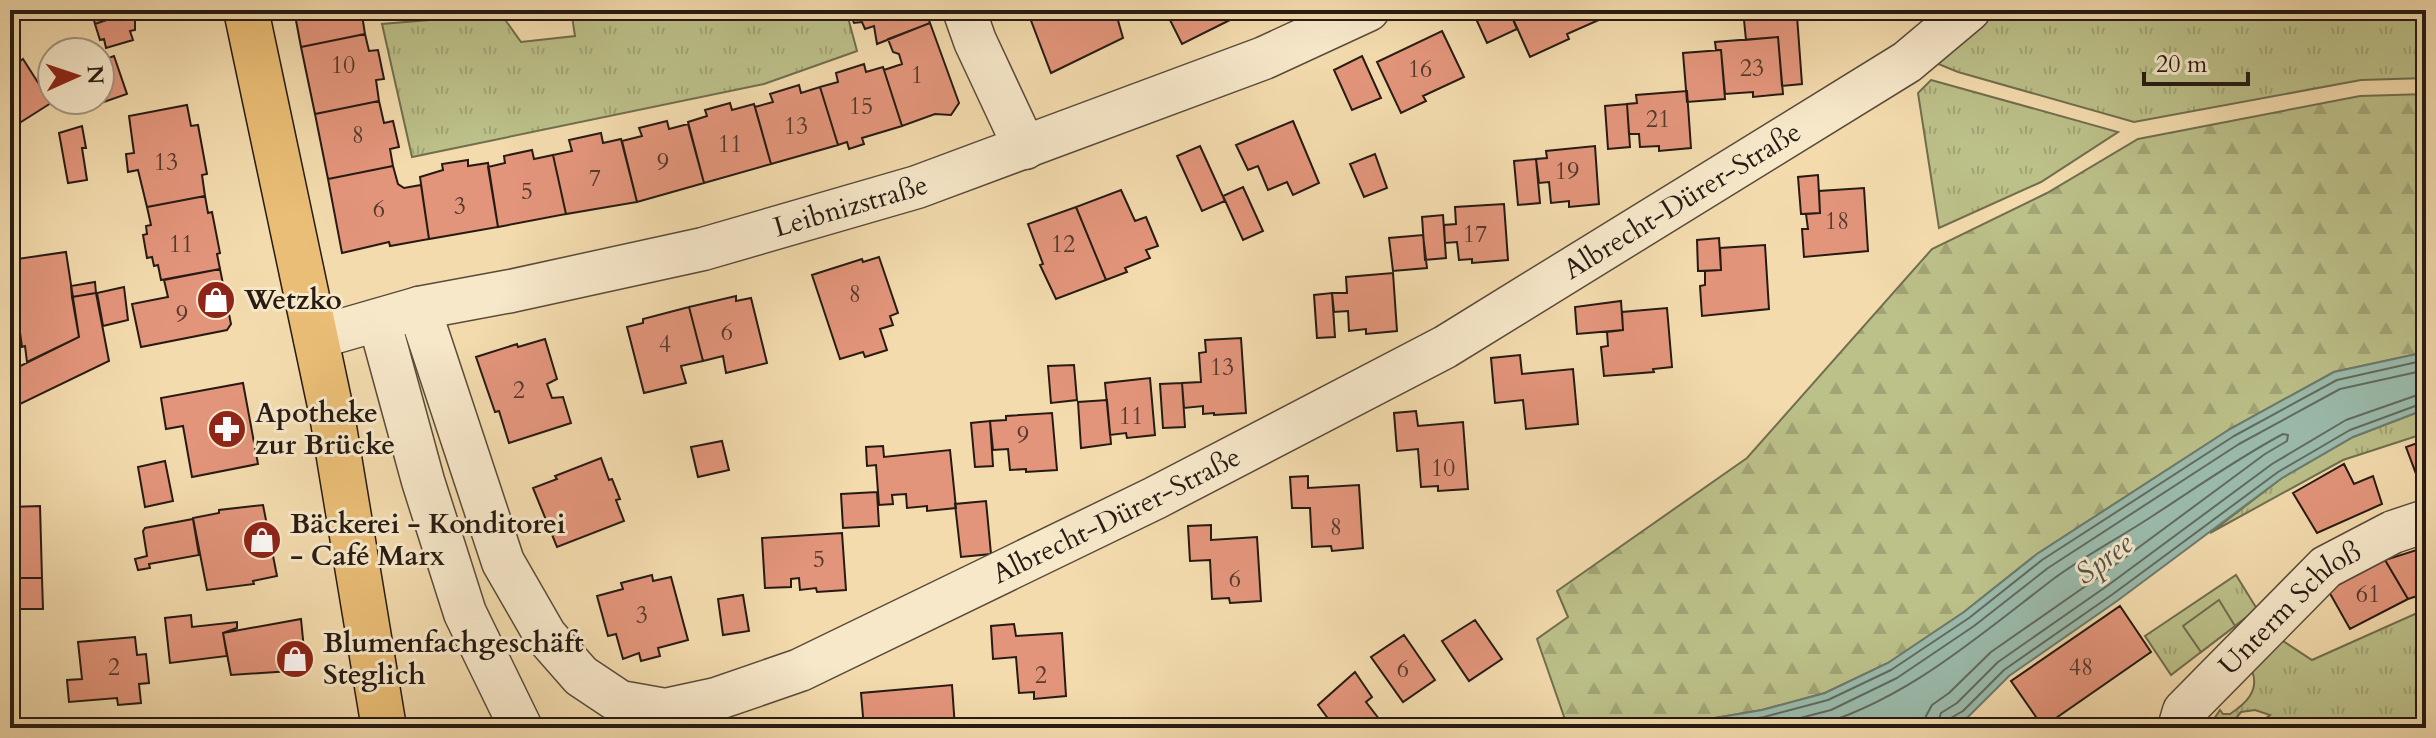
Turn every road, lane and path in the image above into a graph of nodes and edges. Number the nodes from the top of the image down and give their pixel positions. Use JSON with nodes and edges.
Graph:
{"nodes":[{"id":1,"x":246,"y":10,"type":"edge"},
{"id":2,"x":964,"y":10,"type":"edge"},
{"id":3,"x":1368,"y":10,"type":"edge"},
{"id":4,"x":1969,"y":10,"type":"edge"},
{"id":5,"x":1025,"y":148,"type":"junction"},
{"id":6,"x":419,"y":308,"type":"junction"},
{"id":7,"x":379,"y":320,"type":"junction"},
{"id":8,"x":315,"y":338,"type":"junction"},
{"id":9,"x":2426,"y":521,"type":"edge"},
{"id":10,"x":384,"y":728,"type":"edge"},
{"id":11,"x":521,"y":728,"type":"edge"},
{"id":12,"x":2179,"y":728,"type":"edge"}],
"edges":[{"from":1,"to":8,"type":"main road"},
{"from":2,"to":5,"type":"street"},
{"from":3,"to":5,"type":"street","name":"Leibnizstraße"},
{"from":4,"to":6,"type":"street","name":"Albrecht-Dürer-Straße"},
{"from":5,"to":6,"type":"street","name":"Leibnizstraße"},
{"from":6,"to":7,"type":"street","name":"Leibnizstraße"},
{"from":7,"to":8,"type":"street","name":"Leibnizstraße"},
{"from":7,"to":11,"type":"street"},
{"from":8,"to":10,"type":"main road"},
{"from":9,"to":12,"type":"street","name":"Unterm Schloß"}]}
